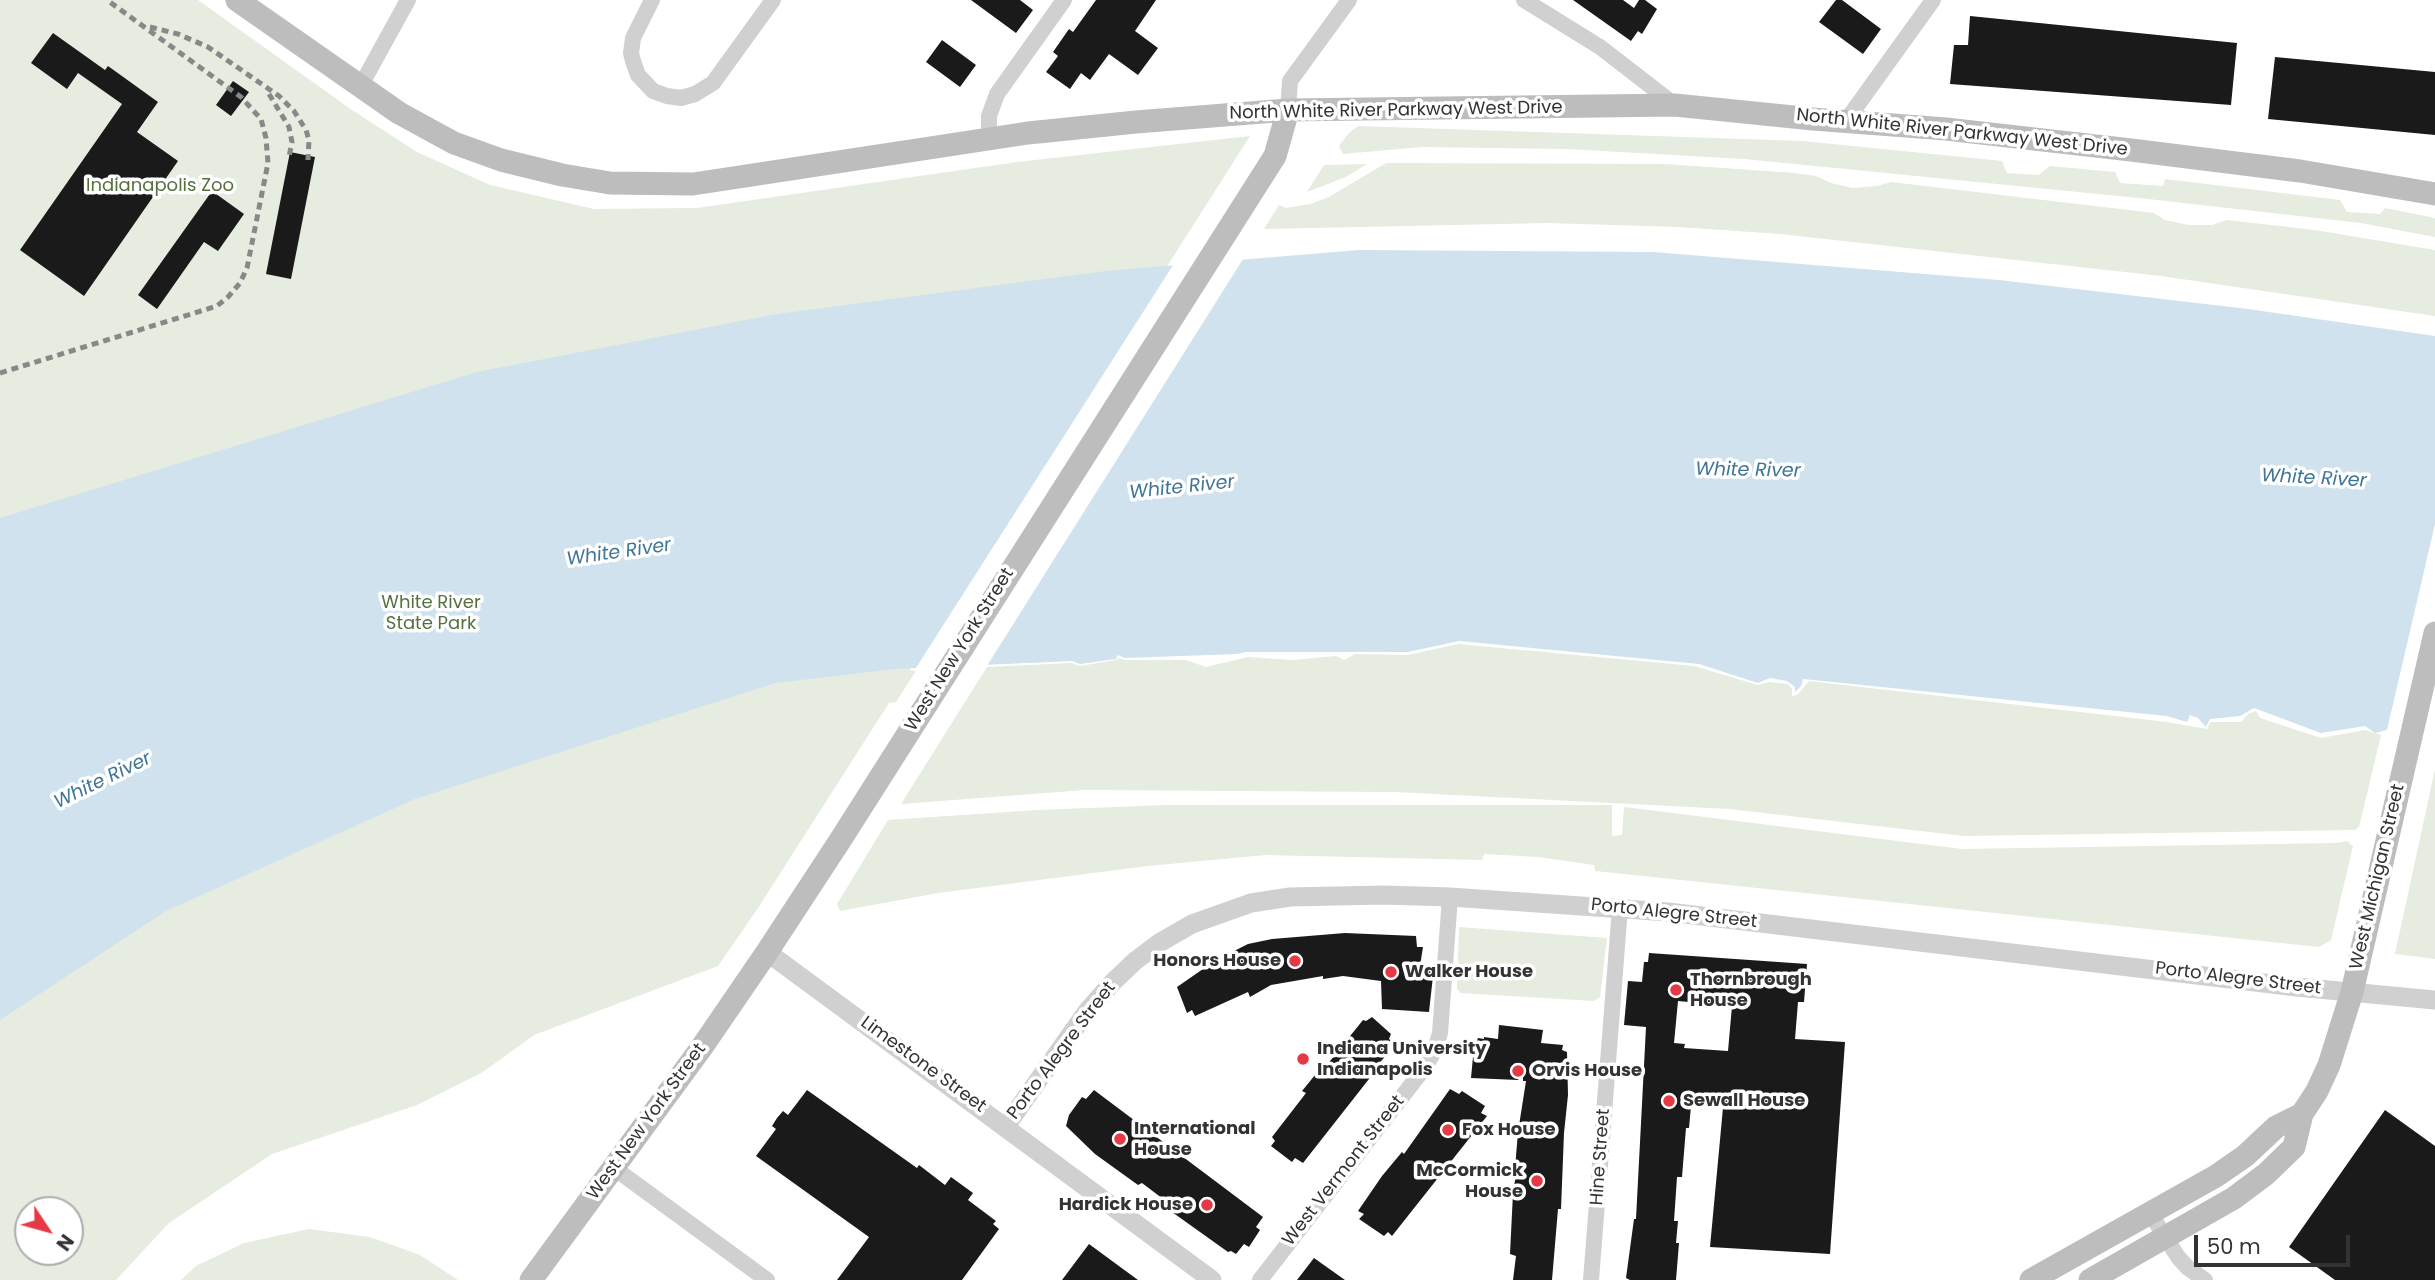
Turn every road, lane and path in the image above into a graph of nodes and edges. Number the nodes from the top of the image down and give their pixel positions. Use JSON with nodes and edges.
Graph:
{"nodes":[{"id":1,"x":237,"y":0,"type":"edge"},
{"id":2,"x":408,"y":0,"type":"edge"},
{"id":3,"x":652,"y":0,"type":"edge"},
{"id":4,"x":772,"y":0,"type":"edge"},
{"id":5,"x":1063,"y":0,"type":"edge"},
{"id":6,"x":1349,"y":0,"type":"edge"},
{"id":7,"x":1524,"y":0,"type":"edge"},
{"id":8,"x":1933,"y":0,"type":"edge"},
{"id":9,"x":360,"y":87,"type":"junction"},
{"id":10,"x":1675,"y":105,"type":"junction"},
{"id":11,"x":1289,"y":110,"type":"junction"},
{"id":12,"x":1846,"y":121,"type":"junction"},
{"id":13,"x":989,"y":138,"type":"junction"},
{"id":14,"x":2435,"y":194,"type":"edge"},
{"id":15,"x":2435,"y":633,"type":"edge"},
{"id":16,"x":1450,"y":897,"type":"junction"},
{"id":17,"x":1619,"y":908,"type":"junction"},
{"id":18,"x":767,"y":952,"type":"junction"},
{"id":19,"x":2352,"y":992,"type":"junction"},
{"id":20,"x":2435,"y":1000,"type":"edge"},
{"id":21,"x":2302,"y":1114,"type":"junction"},
{"id":22,"x":1006,"y":1126,"type":"junction"},
{"id":23,"x":614,"y":1168,"type":"junction"},
{"id":24,"x":2150,"y":1213,"type":"junction"},
{"id":25,"x":2165,"y":1238,"type":"junction"},
{"id":26,"x":531,"y":1280,"type":"edge"},
{"id":27,"x":768,"y":1280,"type":"edge"},
{"id":28,"x":1212,"y":1280,"type":"edge"},
{"id":29,"x":1259,"y":1280,"type":"edge"},
{"id":30,"x":1591,"y":1280,"type":"edge"},
{"id":31,"x":2031,"y":1280,"type":"edge"},
{"id":32,"x":2090,"y":1280,"type":"edge"},
{"id":33,"x":2205,"y":1280,"type":"edge"}],
"edges":[{"from":1,"to":9,"type":"main road","name":"North White River Parkway West Drive"},
{"from":2,"to":9,"type":"street"},
{"from":3,"to":4,"type":"street"},
{"from":5,"to":13,"type":"street"},
{"from":6,"to":11,"type":"street","name":"West New York Street"},
{"from":7,"to":10,"type":"street"},
{"from":8,"to":12,"type":"street"},
{"from":9,"to":13,"type":"main road","name":"North White River Parkway West Drive"},
{"from":10,"to":11,"type":"main road","name":"North White River Parkway West Drive"},
{"from":10,"to":12,"type":"main road","name":"North White River Parkway West Drive"},
{"from":11,"to":13,"type":"main road","name":"North White River Parkway West Drive"},
{"from":11,"to":18,"type":"main road","name":"West New York Street"},
{"from":12,"to":14,"type":"main road","name":"North White River Parkway West Drive"},
{"from":15,"to":19,"type":"main road","name":"West Michigan Street"},
{"from":16,"to":17,"type":"street","name":"Porto Alegre Street"},
{"from":16,"to":22,"type":"street","name":"Porto Alegre Street"},
{"from":16,"to":29,"type":"street","name":"West Vermont Street"},
{"from":17,"to":19,"type":"street","name":"Porto Alegre Street"},
{"from":17,"to":30,"type":"street","name":"Hine Street"},
{"from":18,"to":22,"type":"street","name":"Limestone Street"},
{"from":18,"to":23,"type":"main road","name":"West New York Street"},
{"from":19,"to":20,"type":"street","name":"Porto Alegre Street"},
{"from":19,"to":21,"type":"main road","name":"West Michigan Street"},
{"from":21,"to":24,"type":"main road","name":"West Michigan Street"},
{"from":21,"to":25,"type":"main road","name":"West Michigan Street"},
{"from":22,"to":28,"type":"street","name":"Limestone Street"},
{"from":23,"to":26,"type":"main road","name":"West New York Street"},
{"from":23,"to":27,"type":"street"},
{"from":24,"to":25,"type":"street"},
{"from":24,"to":31,"type":"main road","name":"West Michigan Street"},
{"from":25,"to":32,"type":"main road","name":"West Michigan Street"},
{"from":25,"to":33,"type":"street"}]}
